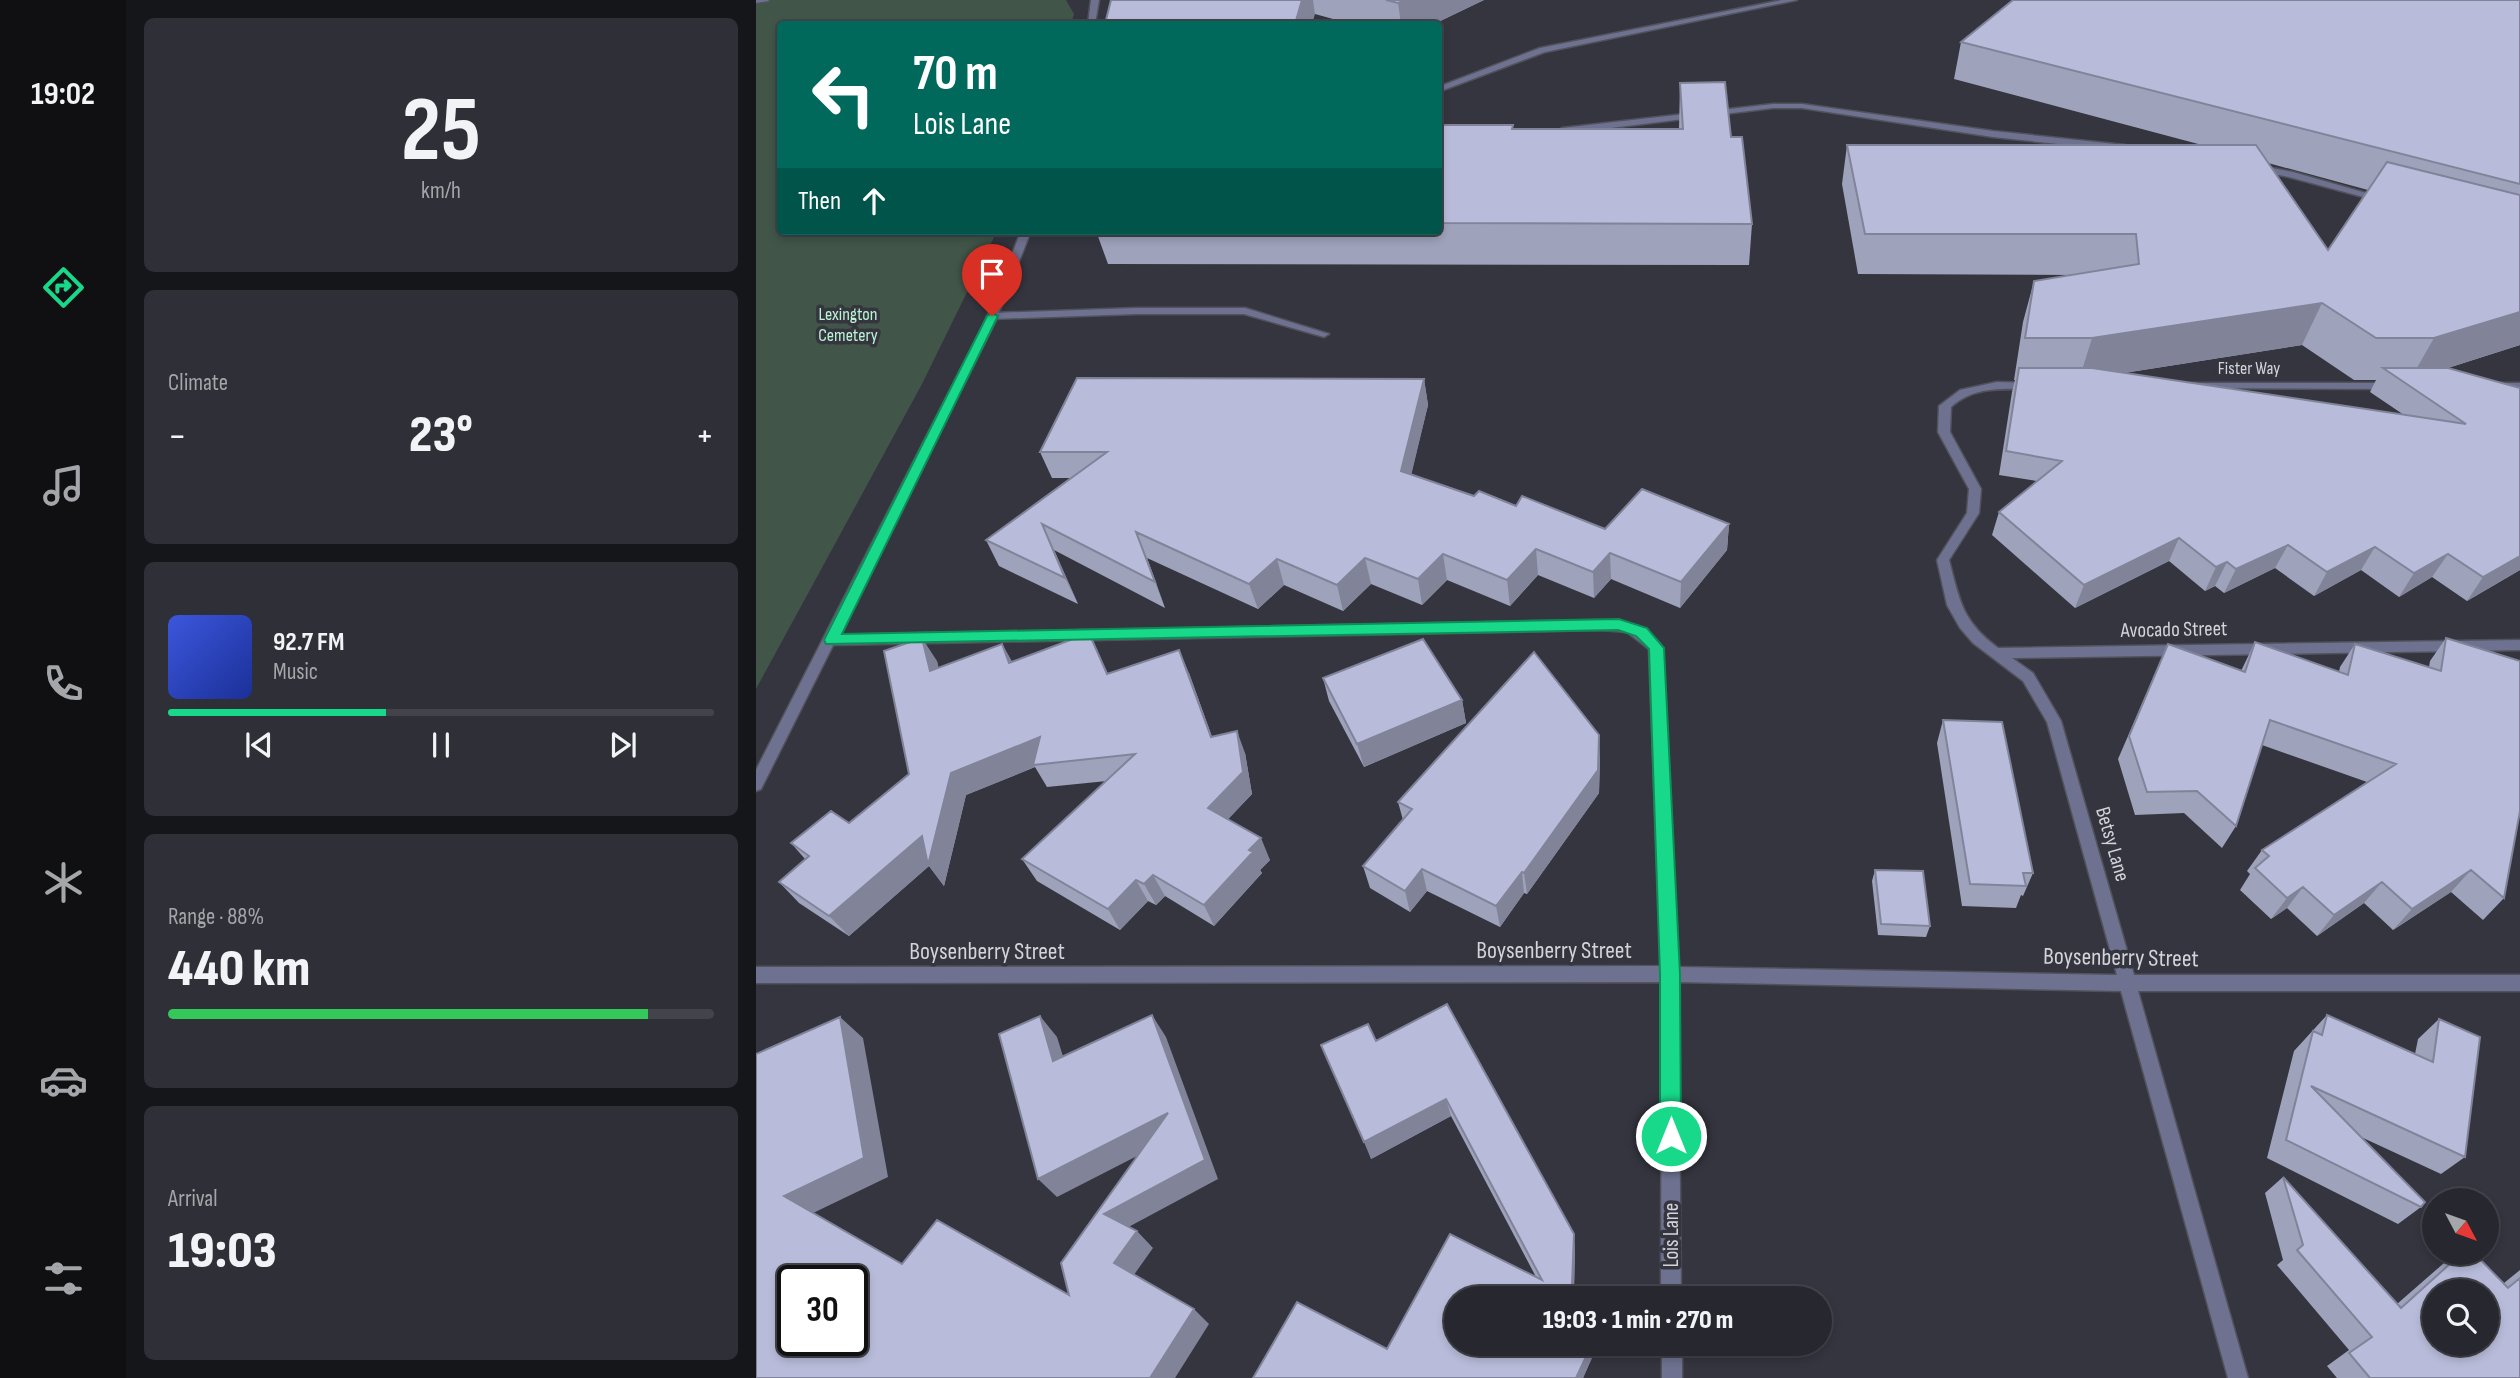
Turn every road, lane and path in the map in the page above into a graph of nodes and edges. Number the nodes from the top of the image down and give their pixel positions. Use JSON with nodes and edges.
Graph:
{"nodes":[{"id":1,"x":1095,"y":0,"type":"edge"},
{"id":2,"x":1793,"y":0,"type":"edge"},
{"id":3,"x":756,"y":1,"type":"edge"},
{"id":4,"x":765,"y":1,"type":"edge"},
{"id":5,"x":1092,"y":21,"type":"edge"},
{"id":6,"x":1442,"y":88,"type":"edge"},
{"id":7,"x":1556,"y":132,"type":"edge"},
{"id":8,"x":2133,"y":149,"type":"edge"},
{"id":9,"x":2250,"y":167,"type":"edge"},
{"id":10,"x":2392,"y":202,"type":"edge"},
{"id":11,"x":1024,"y":235,"type":"edge"},
{"id":12,"x":992,"y":316,"type":"junction"},
{"id":13,"x":1324,"y":334,"type":"dead end"},
{"id":14,"x":2048,"y":386,"type":"edge"},
{"id":15,"x":2173,"y":386,"type":"edge"},
{"id":16,"x":2409,"y":386,"type":"edge"},
{"id":17,"x":2478,"y":386,"type":"edge"},
{"id":18,"x":2520,"y":386,"type":"edge"},
{"id":19,"x":832,"y":640,"type":"junction"},
{"id":20,"x":2520,"y":645,"type":"edge"},
{"id":21,"x":1997,"y":653,"type":"junction"},
{"id":22,"x":756,"y":785,"type":"edge"},
{"id":23,"x":1670,"y":974,"type":"junction"},
{"id":24,"x":756,"y":975,"type":"edge"},
{"id":25,"x":2128,"y":983,"type":"junction"},
{"id":26,"x":2520,"y":983,"type":"edge"},
{"id":27,"x":1671,"y":1286,"type":"edge"},
{"id":28,"x":1671,"y":1356,"type":"edge"},
{"id":29,"x":1672,"y":1378,"type":"edge"},
{"id":30,"x":2238,"y":1378,"type":"edge"}],
"edges":[{"from":1,"to":5,"type":"street"},
{"from":2,"to":6,"type":"street"},
{"from":3,"to":4,"type":"street"},
{"from":7,"to":8,"type":"street"},
{"from":9,"to":10,"type":"street"},
{"from":11,"to":12,"type":"street"},
{"from":12,"to":13,"type":"street"},
{"from":12,"to":19,"type":"street"},
{"from":14,"to":21,"type":"street","name":"Betsy Lane"},
{"from":15,"to":16,"type":"street","name":"Fister Way"},
{"from":17,"to":18,"type":"street"},
{"from":19,"to":22,"type":"street"},
{"from":19,"to":23,"type":"street","name":"Lois Lane"},
{"from":20,"to":21,"type":"street","name":"Avocado Street"},
{"from":21,"to":25,"type":"street","name":"Betsy Lane"},
{"from":23,"to":24,"type":"street","name":"Boysenberry Street"},
{"from":23,"to":25,"type":"street","name":"Boysenberry Street"},
{"from":23,"to":27,"type":"street","name":"Lois Lane"},
{"from":25,"to":26,"type":"street","name":"Boysenberry Street"},
{"from":25,"to":30,"type":"street","name":"Betsy Lane"},
{"from":28,"to":29,"type":"street"}]}
